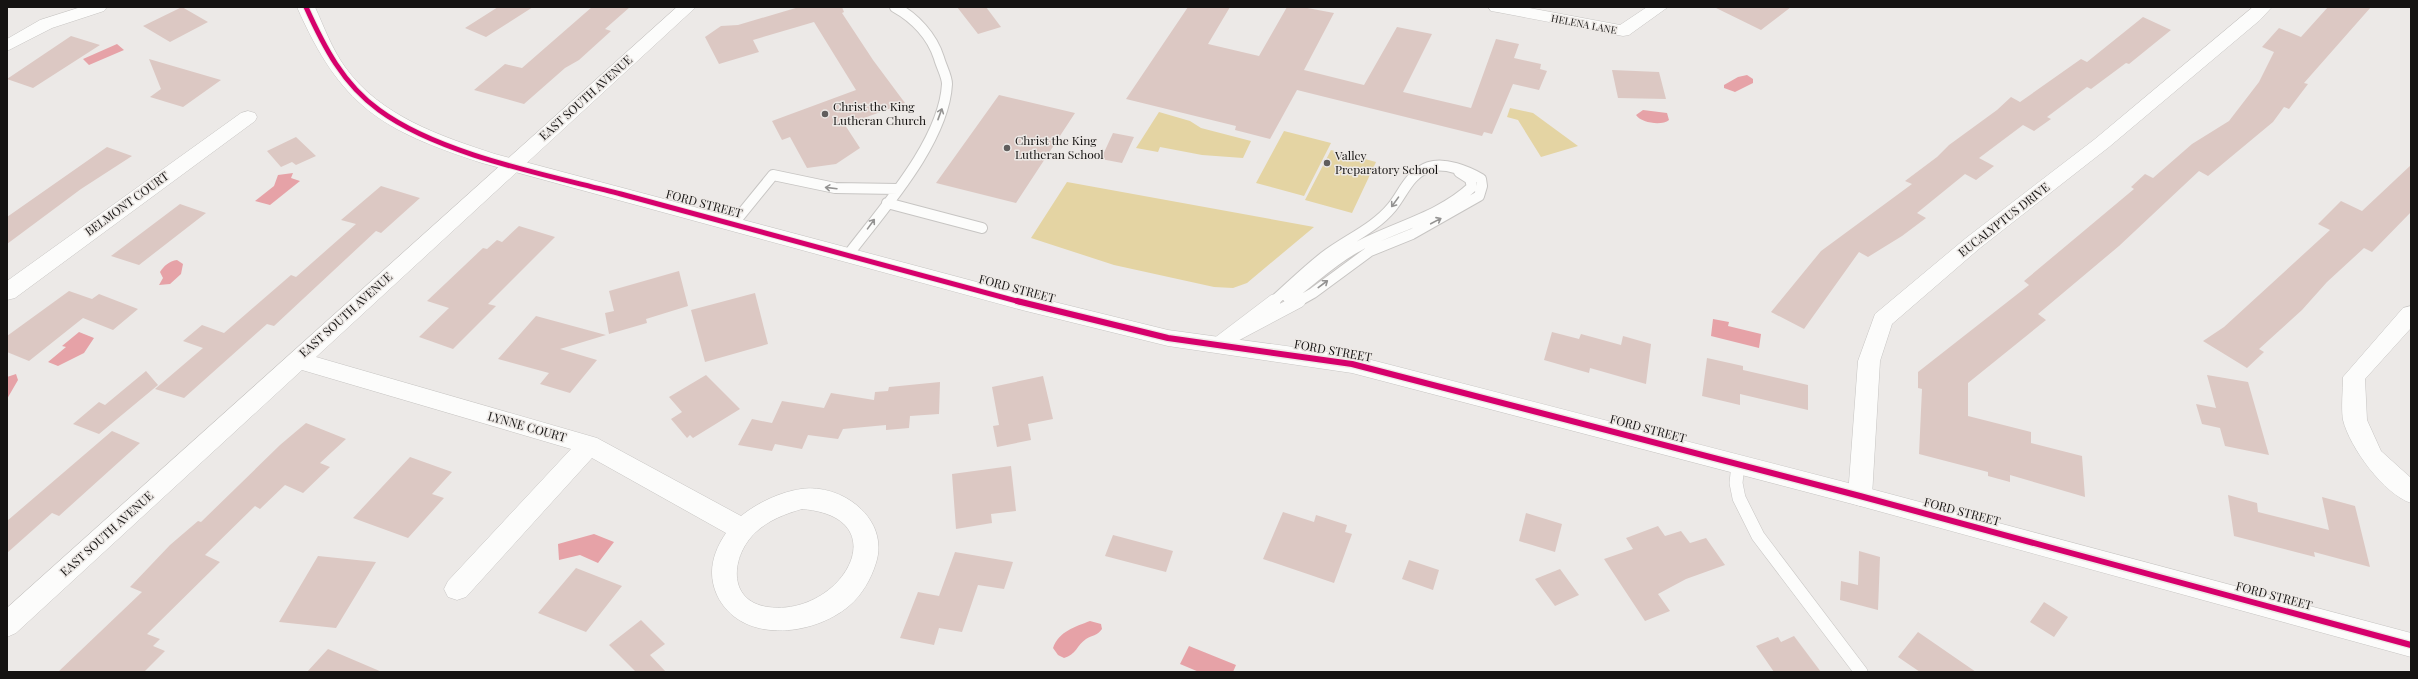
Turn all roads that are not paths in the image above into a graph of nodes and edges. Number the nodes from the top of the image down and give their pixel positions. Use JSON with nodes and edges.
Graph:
{"nodes":[{"id":1,"x":98,"y":7,"type":"edge"},
{"id":2,"x":306,"y":7,"type":"edge"},
{"id":3,"x":687,"y":7,"type":"edge"},
{"id":4,"x":894,"y":7,"type":"edge"},
{"id":5,"x":1497,"y":7,"type":"edge"},
{"id":6,"x":1659,"y":7,"type":"edge"},
{"id":7,"x":2262,"y":7,"type":"edge"},
{"id":8,"x":7,"y":46,"type":"edge"},
{"id":9,"x":248,"y":117,"type":"dead end"},
{"id":10,"x":511,"y":165,"type":"junction"},
{"id":11,"x":898,"y":189,"type":"junction"},
{"id":12,"x":887,"y":203,"type":"junction"},
{"id":13,"x":734,"y":223,"type":"junction"},
{"id":14,"x":982,"y":228,"type":"dead end"},
{"id":15,"x":848,"y":255,"type":"junction"},
{"id":16,"x":7,"y":292,"type":"edge"},
{"id":17,"x":2411,"y":314,"type":"edge"},
{"id":18,"x":1216,"y":345,"type":"junction"},
{"id":19,"x":297,"y":360,"type":"junction"},
{"id":20,"x":589,"y":445,"type":"junction"},
{"id":21,"x":1738,"y":464,"type":"junction"},
{"id":22,"x":2411,"y":493,"type":"edge"},
{"id":23,"x":1860,"y":496,"type":"junction"},
{"id":24,"x":742,"y":529,"type":"junction"},
{"id":25,"x":457,"y":589,"type":"dead end"},
{"id":26,"x":7,"y":625,"type":"edge"},
{"id":27,"x":2411,"y":645,"type":"edge"},
{"id":28,"x":1861,"y":672,"type":"edge"}],
"edges":[{"from":1,"to":8,"type":"street"},
{"from":2,"to":10,"type":"street","name":"FORD STREET"},
{"from":3,"to":10,"type":"street","name":"EAST SOUTH AVENUE"},
{"from":11,"to":4,"type":"lane","one_way":true},
{"from":5,"to":6,"type":"street","name":"HELENA LANE"},
{"from":7,"to":23,"type":"street","name":"EUCALYPTUS DRIVE"},
{"from":9,"to":16,"type":"street","name":"BELMONT COURT"},
{"from":10,"to":13,"type":"street","name":"FORD STREET"},
{"from":10,"to":19,"type":"street","name":"EAST SOUTH AVENUE"},
{"from":11,"to":12,"type":"lane"},
{"from":11,"to":13,"type":"lane","one_way":true},
{"from":12,"to":14,"type":"lane"},
{"from":15,"to":12,"type":"lane","one_way":true},
{"from":13,"to":15,"type":"street","name":"FORD STREET"},
{"from":15,"to":18,"type":"street","name":"FORD STREET"},
{"from":17,"to":22,"type":"street"},
{"from":18,"to":18,"type":"lane","one_way":true},
{"from":18,"to":21,"type":"street","name":"FORD STREET"},
{"from":19,"to":20,"type":"street","name":"LYNNE COURT"},
{"from":19,"to":26,"type":"street","name":"EAST SOUTH AVENUE"},
{"from":20,"to":24,"type":"street","name":"LYNNE COURT"},
{"from":20,"to":25,"type":"street"},
{"from":21,"to":23,"type":"street","name":"FORD STREET"},
{"from":21,"to":28,"type":"lane"},
{"from":23,"to":27,"type":"street","name":"FORD STREET"},
{"from":24,"to":24,"type":"street"}]}
